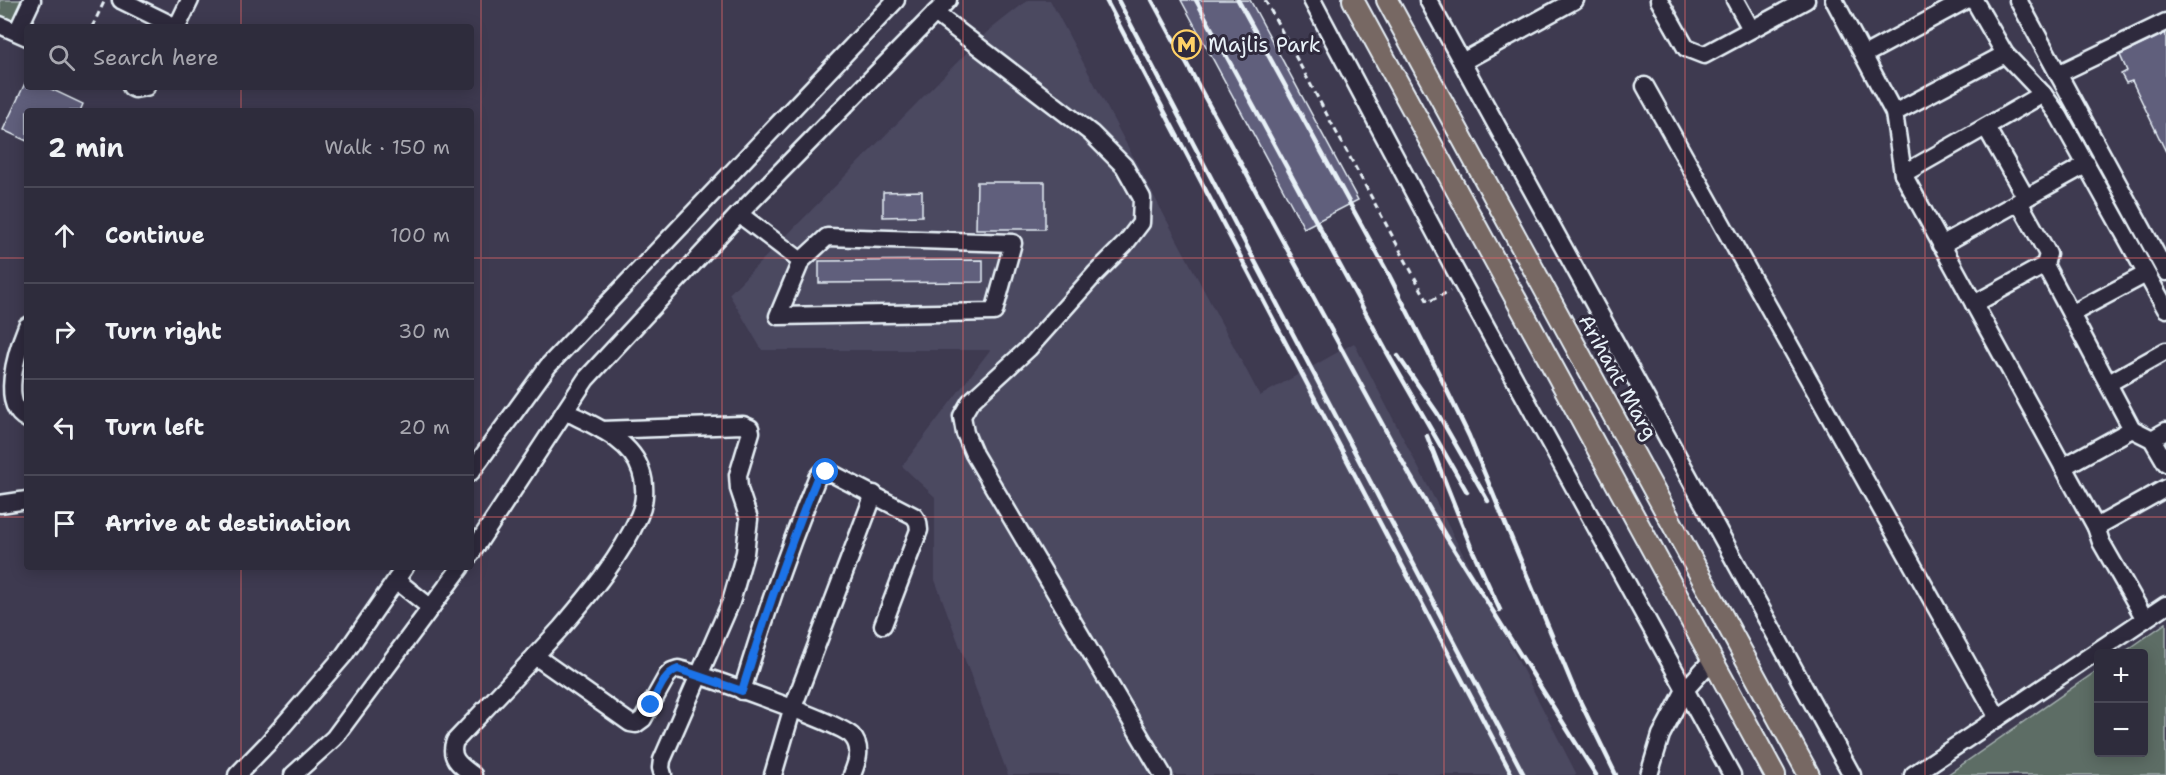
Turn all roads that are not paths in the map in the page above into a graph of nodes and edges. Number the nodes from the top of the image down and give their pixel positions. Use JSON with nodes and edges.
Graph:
{"nodes":[{"id":1,"x":32,"y":0,"type":"edge"},
{"id":2,"x":121,"y":0,"type":"edge"},
{"id":3,"x":190,"y":0,"type":"edge"},
{"id":4,"x":896,"y":0,"type":"edge"},
{"id":5,"x":948,"y":0,"type":"edge"},
{"id":6,"x":1312,"y":0,"type":"edge"},
{"id":7,"x":1353,"y":0,"type":"edge"},
{"id":8,"x":1387,"y":0,"type":"edge"},
{"id":9,"x":1428,"y":0,"type":"edge"},
{"id":10,"x":1575,"y":0,"type":"edge"},
{"id":11,"x":1659,"y":0,"type":"edge"},
{"id":12,"x":1735,"y":0,"type":"edge"},
{"id":13,"x":1806,"y":0,"type":"edge"},
{"id":14,"x":1834,"y":0,"type":"edge"},
{"id":15,"x":1966,"y":0,"type":"edge"},
{"id":16,"x":1974,"y":0,"type":"edge"},
{"id":17,"x":2018,"y":0,"type":"edge"},
{"id":18,"x":935,"y":12,"type":"junction"},
{"id":19,"x":2166,"y":22,"type":"edge"},
{"id":20,"x":25,"y":24,"type":"edge"},
{"id":21,"x":171,"y":24,"type":"edge"},
{"id":22,"x":178,"y":24,"type":"edge"},
{"id":23,"x":0,"y":25,"type":"edge"},
{"id":24,"x":1751,"y":29,"type":"junction"},
{"id":25,"x":22,"y":34,"type":"edge"},
{"id":26,"x":2005,"y":54,"type":"junction"},
{"id":27,"x":1864,"y":55,"type":"junction"},
{"id":28,"x":1462,"y":62,"type":"junction"},
{"id":29,"x":2058,"y":74,"type":"junction"},
{"id":30,"x":1645,"y":86,"type":"dead end"},
{"id":31,"x":2043,"y":94,"type":"junction"},
{"id":32,"x":1894,"y":113,"type":"junction"},
{"id":33,"x":1986,"y":127,"type":"junction"},
{"id":34,"x":2087,"y":164,"type":"junction"},
{"id":35,"x":1904,"y":174,"type":"junction"},
{"id":36,"x":2023,"y":200,"type":"junction"},
{"id":37,"x":740,"y":214,"type":"junction"},
{"id":38,"x":1941,"y":245,"type":"junction"},
{"id":39,"x":801,"y":261,"type":"junction"},
{"id":40,"x":2045,"y":265,"type":"junction"},
{"id":41,"x":2166,"y":272,"type":"edge"},
{"id":42,"x":2146,"y":274,"type":"junction"},
{"id":43,"x":1551,"y":303,"type":"junction"},
{"id":44,"x":1974,"y":304,"type":"junction"},
{"id":45,"x":2166,"y":309,"type":"edge"},
{"id":46,"x":2071,"y":314,"type":"junction"},
{"id":47,"x":1525,"y":318,"type":"junction"},
{"id":48,"x":24,"y":333,"type":"edge"},
{"id":49,"x":2166,"y":351,"type":"edge"},
{"id":50,"x":2109,"y":383,"type":"junction"},
{"id":51,"x":565,"y":411,"type":"junction"},
{"id":52,"x":24,"y":418,"type":"edge"},
{"id":53,"x":2132,"y":429,"type":"junction"},
{"id":54,"x":602,"y":430,"type":"junction"},
{"id":55,"x":2159,"y":435,"type":"edge"},
{"id":56,"x":2166,"y":463,"type":"edge"},
{"id":57,"x":2063,"y":466,"type":"junction"},
{"id":58,"x":474,"y":468,"type":"edge"},
{"id":59,"x":2166,"y":488,"type":"edge"},
{"id":60,"x":874,"y":494,"type":"junction"},
{"id":61,"x":24,"y":500,"type":"edge"},
{"id":62,"x":0,"y":504,"type":"edge"},
{"id":63,"x":2096,"y":527,"type":"junction"},
{"id":64,"x":474,"y":549,"type":"edge"},
{"id":65,"x":459,"y":570,"type":"edge"},
{"id":66,"x":401,"y":574,"type":"edge"},
{"id":67,"x":2166,"y":604,"type":"edge"},
{"id":68,"x":431,"y":608,"type":"junction"},
{"id":69,"x":2145,"y":619,"type":"junction"},
{"id":70,"x":883,"y":625,"type":"dead end"},
{"id":71,"x":535,"y":657,"type":"junction"},
{"id":72,"x":1712,"y":660,"type":"junction"},
{"id":73,"x":700,"y":676,"type":"junction"},
{"id":74,"x":1685,"y":690,"type":"junction"},
{"id":75,"x":742,"y":691,"type":"junction"},
{"id":76,"x":792,"y":710,"type":"junction"},
{"id":77,"x":1998,"y":718,"type":"junction"},
{"id":78,"x":237,"y":775,"type":"edge"},
{"id":79,"x":293,"y":775,"type":"edge"},
{"id":80,"x":473,"y":775,"type":"edge"},
{"id":81,"x":663,"y":775,"type":"edge"},
{"id":82,"x":773,"y":775,"type":"edge"},
{"id":83,"x":852,"y":775,"type":"edge"},
{"id":84,"x":1163,"y":775,"type":"edge"},
{"id":85,"x":1649,"y":775,"type":"edge"},
{"id":86,"x":1732,"y":775,"type":"edge"},
{"id":87,"x":1775,"y":775,"type":"edge"},
{"id":88,"x":1809,"y":775,"type":"edge"},
{"id":89,"x":1852,"y":775,"type":"edge"},
{"id":90,"x":1913,"y":775,"type":"edge"}],
"edges":[{"from":1,"to":20,"type":"street"},
{"from":2,"to":21,"type":"street"},
{"from":3,"to":22,"type":"street"},
{"from":4,"to":58,"type":"street"},
{"from":5,"to":18,"type":"street"},
{"from":6,"to":74,"type":"street"},
{"from":7,"to":47,"type":"main road"},
{"from":8,"to":43,"type":"main road","name":"Arihant Marg"},
{"from":9,"to":28,"type":"street"},
{"from":10,"to":28,"type":"street"},
{"from":11,"to":24,"type":"street"},
{"from":12,"to":24,"type":"street"},
{"from":13,"to":24,"type":"street"},
{"from":14,"to":27,"type":"street"},
{"from":15,"to":27,"type":"street"},
{"from":16,"to":26,"type":"street"},
{"from":17,"to":29,"type":"street"},
{"from":18,"to":37,"type":"street"},
{"from":18,"to":84,"type":"street"},
{"from":19,"to":29,"type":"street"},
{"from":23,"to":25,"type":"street"},
{"from":26,"to":31,"type":"street"},
{"from":26,"to":32,"type":"street"},
{"from":27,"to":32,"type":"street"},
{"from":28,"to":89,"type":"street"},
{"from":29,"to":41,"type":"street"},
{"from":30,"to":77,"type":"street"},
{"from":31,"to":33,"type":"street"},
{"from":31,"to":34,"type":"street"},
{"from":32,"to":35,"type":"street"},
{"from":33,"to":35,"type":"street"},
{"from":33,"to":36,"type":"street"},
{"from":34,"to":36,"type":"street"},
{"from":34,"to":42,"type":"street"},
{"from":35,"to":38,"type":"street"},
{"from":36,"to":38,"type":"street"},
{"from":36,"to":40,"type":"street"},
{"from":37,"to":39,"type":"street"},
{"from":37,"to":51,"type":"street"},
{"from":38,"to":44,"type":"street"},
{"from":39,"to":39,"type":"street"},
{"from":40,"to":44,"type":"street"},
{"from":40,"to":46,"type":"street"},
{"from":42,"to":45,"type":"street"},
{"from":42,"to":46,"type":"street"},
{"from":43,"to":47,"type":"main road"},
{"from":43,"to":88,"type":"main road","name":"Arihant Marg"},
{"from":44,"to":57,"type":"street"},
{"from":46,"to":50,"type":"street"},
{"from":47,"to":72,"type":"main road"},
{"from":48,"to":52,"type":"street"},
{"from":49,"to":50,"type":"street"},
{"from":50,"to":53,"type":"street"},
{"from":51,"to":54,"type":"street"},
{"from":51,"to":64,"type":"street"},
{"from":53,"to":55,"type":"street"},
{"from":53,"to":57,"type":"street"},
{"from":54,"to":71,"type":"street"},
{"from":54,"to":73,"type":"street"},
{"from":55,"to":56,"type":"street"},
{"from":57,"to":63,"type":"street"},
{"from":59,"to":63,"type":"street"},
{"from":60,"to":70,"type":"street"},
{"from":60,"to":75,"type":"street"},
{"from":60,"to":76,"type":"street"},
{"from":61,"to":62,"type":"street"},
{"from":63,"to":69,"type":"street"},
{"from":65,"to":68,"type":"street"},
{"from":66,"to":68,"type":"street"},
{"from":66,"to":78,"type":"street"},
{"from":67,"to":69,"type":"street"},
{"from":68,"to":79,"type":"street"},
{"from":69,"to":77,"type":"street"},
{"from":71,"to":73,"type":"street"},
{"from":71,"to":80,"type":"street"},
{"from":72,"to":74,"type":"street"},
{"from":72,"to":87,"type":"main road"},
{"from":73,"to":75,"type":"street"},
{"from":73,"to":81,"type":"street"},
{"from":74,"to":85,"type":"street"},
{"from":74,"to":86,"type":"street"},
{"from":75,"to":76,"type":"street"},
{"from":76,"to":82,"type":"street"},
{"from":76,"to":83,"type":"street"},
{"from":77,"to":90,"type":"street"}]}
